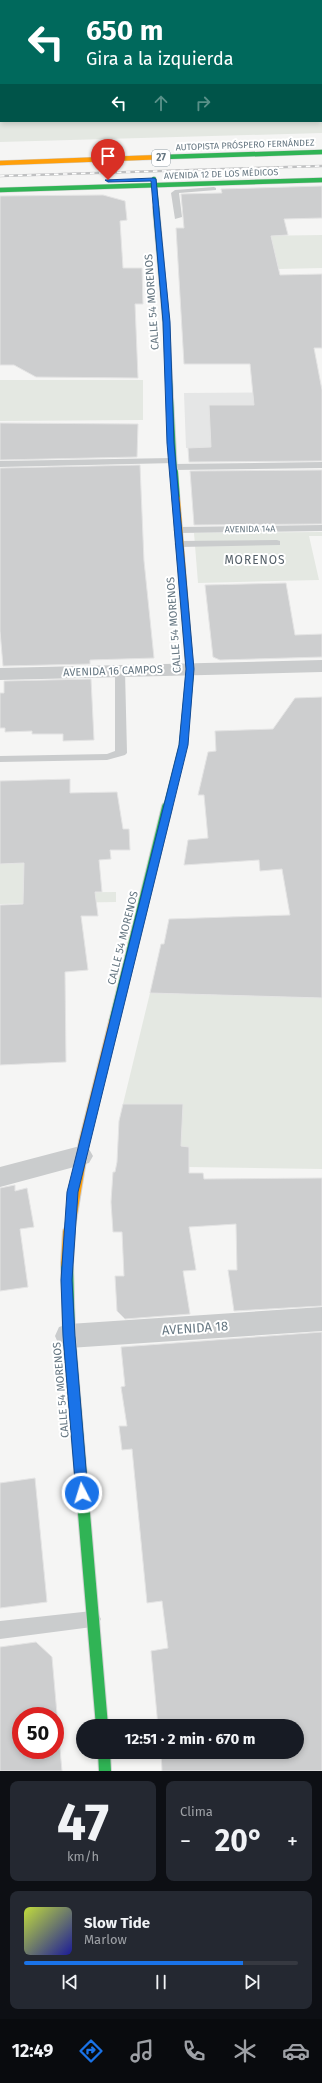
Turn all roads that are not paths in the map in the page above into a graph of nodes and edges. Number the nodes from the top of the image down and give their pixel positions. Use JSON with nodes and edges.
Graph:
{"nodes":[{"id":1,"x":322,"y":152,"type":"edge"},
{"id":2,"x":0,"y":163,"type":"edge"},
{"id":3,"x":322,"y":174,"type":"edge"},
{"id":4,"x":322,"y":180,"type":"edge"},
{"id":5,"x":0,"y":182,"type":"edge"},
{"id":6,"x":154,"y":183,"type":"junction"},
{"id":7,"x":0,"y":190,"type":"edge"},
{"id":8,"x":214,"y":190,"type":"dead end"},
{"id":9,"x":178,"y":217,"type":"dead end"},
{"id":10,"x":0,"y":464,"type":"edge"},
{"id":11,"x":173,"y":464,"type":"junction"},
{"id":12,"x":322,"y":465,"type":"edge"},
{"id":13,"x":322,"y":528,"type":"edge"},
{"id":14,"x":178,"y":530,"type":"junction"},
{"id":15,"x":277,"y":543,"type":"dead end"},
{"id":16,"x":179,"y":544,"type":"junction"},
{"id":17,"x":322,"y":666,"type":"edge"},
{"id":18,"x":190,"y":669,"type":"junction"},
{"id":19,"x":120,"y":671,"type":"junction"},
{"id":20,"x":0,"y":674,"type":"edge"},
{"id":21,"x":0,"y":759,"type":"edge"},
{"id":22,"x":80,"y":1156,"type":"junction"},
{"id":23,"x":0,"y":1177,"type":"edge"},
{"id":24,"x":322,"y":1320,"type":"edge"},
{"id":25,"x":69,"y":1336,"type":"junction"},
{"id":26,"x":92,"y":1619,"type":"junction"},
{"id":27,"x":0,"y":1630,"type":"edge"},
{"id":28,"x":101,"y":1719,"type":"edge"},
{"id":29,"x":104,"y":1759,"type":"edge"},
{"id":30,"x":105,"y":1771,"type":"edge"}],
"edges":[{"from":1,"to":2,"type":"main road","name":"AUTOPISTA PRÓSPERO FERNÁNDEZ","number":"27"},
{"from":3,"to":6,"type":"main road","name":"AVENIDA 12 DE LOS MÉDICOS"},
{"from":4,"to":6,"type":"main road","name":"AVENIDA 12 DE LOS MÉDICOS"},
{"from":5,"to":6,"type":"main road","name":"AVENIDA 12 DE LOS MÉDICOS"},
{"from":6,"to":7,"type":"main road","name":"AVENIDA 12 DE LOS MÉDICOS"},
{"from":6,"to":11,"type":"main road","name":"CALLE 54 MORENOS"},
{"from":8,"to":9,"type":"lane"},
{"from":10,"to":11,"type":"lane"},
{"from":11,"to":12,"type":"lane"},
{"from":11,"to":14,"type":"main road","name":"CALLE 54 MORENOS"},
{"from":13,"to":14,"type":"lane","name":"AVENIDA 14A"},
{"from":14,"to":16,"type":"main road","name":"CALLE 54 MORENOS"},
{"from":15,"to":16,"type":"lane"},
{"from":16,"to":18,"type":"main road","name":"CALLE 54 MORENOS"},
{"from":17,"to":18,"type":"street","name":"AVENIDA 16 CAMPOS"},
{"from":18,"to":19,"type":"street","name":"AVENIDA 16 CAMPOS"},
{"from":18,"to":22,"type":"main road","name":"CALLE 54 MORENOS"},
{"from":19,"to":20,"type":"street","name":"AVENIDA 16 CAMPOS"},
{"from":19,"to":21,"type":"lane"},
{"from":22,"to":23,"type":"street"},
{"from":22,"to":25,"type":"main road","name":"CALLE 54 MORENOS"},
{"from":24,"to":25,"type":"street","name":"AVENIDA 18"},
{"from":25,"to":26,"type":"main road","name":"CALLE 54 MORENOS"},
{"from":26,"to":27,"type":"lane"},
{"from":26,"to":28,"type":"main road","name":"CALLE 54 MORENOS"},
{"from":29,"to":30,"type":"main road"}]}
